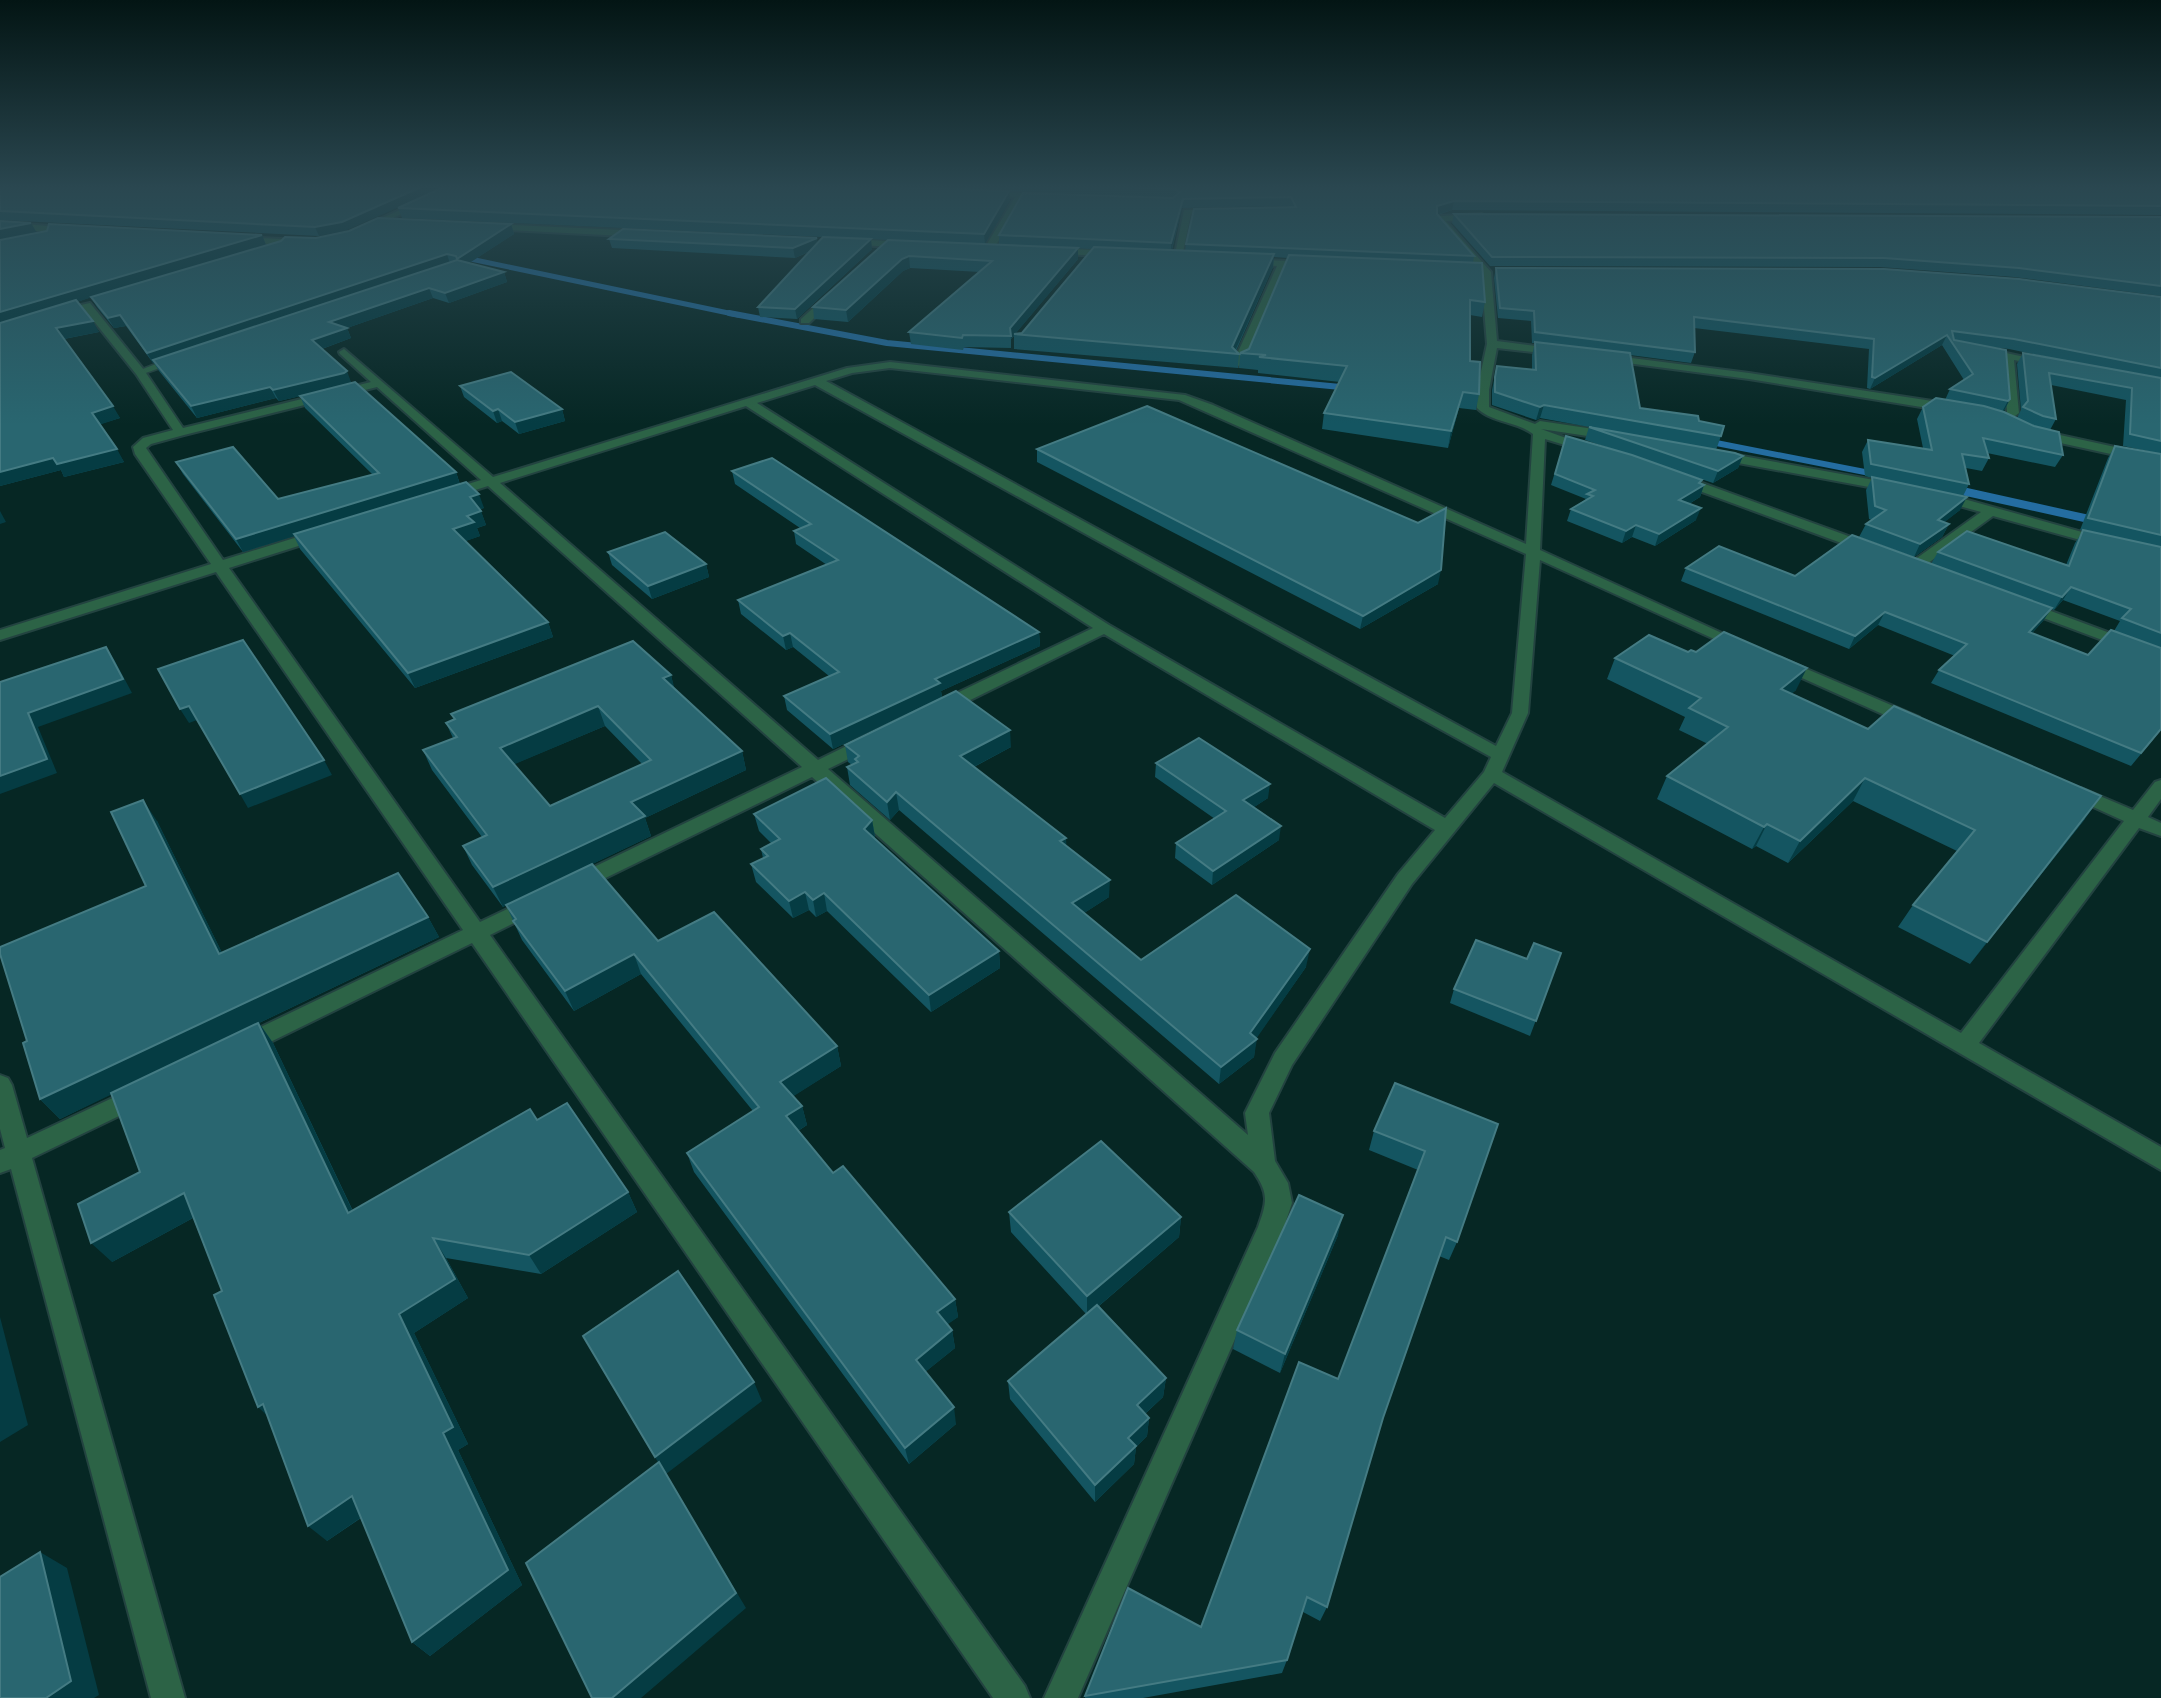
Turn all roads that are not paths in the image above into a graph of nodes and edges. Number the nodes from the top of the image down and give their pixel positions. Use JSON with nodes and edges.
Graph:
{"nodes":[{"id":1,"x":1281,"y":266,"type":"edge"},
{"id":2,"x":1481,"y":266,"type":"edge"},
{"id":3,"x":1472,"y":271,"type":"edge"},
{"id":4,"x":1486,"y":272,"type":"junction"},
{"id":5,"x":1500,"y":272,"type":"edge"},
{"id":6,"x":841,"y":287,"type":"edge"},
{"id":7,"x":86,"y":305,"type":"edge"},
{"id":8,"x":805,"y":321,"type":"edge"},
{"id":9,"x":1492,"y":344,"type":"junction"},
{"id":10,"x":1966,"y":349,"type":"edge"},
{"id":11,"x":344,"y":352,"type":"dead end"},
{"id":12,"x":1573,"y":354,"type":"edge"},
{"id":13,"x":190,"y":355,"type":"edge"},
{"id":14,"x":2008,"y":355,"type":"junction"},
{"id":15,"x":1600,"y":357,"type":"edge"},
{"id":16,"x":1239,"y":363,"type":"edge"},
{"id":17,"x":2059,"y":365,"type":"edge"},
{"id":18,"x":140,"y":372,"type":"junction"},
{"id":19,"x":817,"y":381,"type":"junction"},
{"id":20,"x":379,"y":383,"type":"junction"},
{"id":21,"x":747,"y":402,"type":"junction"},
{"id":22,"x":1966,"y":410,"type":"edge"},
{"id":23,"x":1535,"y":429,"type":"junction"},
{"id":24,"x":180,"y":432,"type":"junction"},
{"id":25,"x":1625,"y":438,"type":"edge"},
{"id":26,"x":1598,"y":451,"type":"edge"},
{"id":27,"x":1707,"y":453,"type":"edge"},
{"id":28,"x":2161,"y":461,"type":"edge"},
{"id":29,"x":1672,"y":476,"type":"edge"},
{"id":30,"x":491,"y":481,"type":"junction"},
{"id":31,"x":427,"y":501,"type":"edge"},
{"id":32,"x":1991,"y":512,"type":"junction"},
{"id":33,"x":336,"y":530,"type":"edge"},
{"id":34,"x":2112,"y":545,"type":"edge"},
{"id":35,"x":1877,"y":552,"type":"edge"},
{"id":36,"x":1533,"y":554,"type":"junction"},
{"id":37,"x":220,"y":566,"type":"junction"},
{"id":38,"x":1915,"y":566,"type":"edge"},
{"id":39,"x":2006,"y":600,"type":"edge"},
{"id":40,"x":1104,"y":628,"type":"junction"},
{"id":41,"x":0,"y":635,"type":"edge"},
{"id":42,"x":2161,"y":657,"type":"edge"},
{"id":43,"x":916,"y":719,"type":"edge"},
{"id":44,"x":1931,"y":729,"type":"edge"},
{"id":45,"x":891,"y":731,"type":"edge"},
{"id":46,"x":1497,"y":765,"type":"junction"},
{"id":47,"x":816,"y":768,"type":"junction"},
{"id":48,"x":2059,"y":785,"type":"edge"},
{"id":49,"x":2161,"y":786,"type":"edge"},
{"id":50,"x":2136,"y":819,"type":"junction"},
{"id":51,"x":1447,"y":828,"type":"junction"},
{"id":52,"x":2161,"y":830,"type":"edge"},
{"id":53,"x":476,"y":932,"type":"junction"},
{"id":54,"x":1964,"y":1046,"type":"junction"},
{"id":55,"x":229,"y":1052,"type":"edge"},
{"id":56,"x":0,"y":1085,"type":"edge"},
{"id":57,"x":155,"y":1087,"type":"edge"},
{"id":58,"x":9,"y":1158,"type":"edge"},
{"id":59,"x":2161,"y":1159,"type":"edge"},
{"id":60,"x":1263,"y":1164,"type":"junction"},
{"id":61,"x":169,"y":1698,"type":"edge"},
{"id":62,"x":1013,"y":1698,"type":"edge"},
{"id":63,"x":1061,"y":1698,"type":"edge"}],
"edges":[{"from":1,"to":16,"type":"street"},
{"from":2,"to":4,"type":"street"},
{"from":3,"to":4,"type":"street"},
{"from":4,"to":5,"type":"street"},
{"from":4,"to":9,"type":"street"},
{"from":6,"to":8,"type":"street"},
{"from":7,"to":18,"type":"street"},
{"from":9,"to":12,"type":"street"},
{"from":9,"to":23,"type":"street"},
{"from":10,"to":14,"type":"street"},
{"from":11,"to":20,"type":"street"},
{"from":13,"to":18,"type":"lane"},
{"from":14,"to":17,"type":"street"},
{"from":14,"to":28,"type":"street"},
{"from":15,"to":22,"type":"street"},
{"from":18,"to":24,"type":"street"},
{"from":19,"to":21,"type":"street"},
{"from":19,"to":36,"type":"street"},
{"from":19,"to":46,"type":"street"},
{"from":20,"to":24,"type":"street"},
{"from":20,"to":30,"type":"street"},
{"from":21,"to":30,"type":"street"},
{"from":21,"to":40,"type":"street"},
{"from":23,"to":25,"type":"street"},
{"from":23,"to":26,"type":"street"},
{"from":23,"to":36,"type":"street"},
{"from":24,"to":37,"type":"street"},
{"from":27,"to":32,"type":"street"},
{"from":29,"to":35,"type":"street"},
{"from":30,"to":31,"type":"street"},
{"from":30,"to":47,"type":"street"},
{"from":32,"to":34,"type":"street"},
{"from":32,"to":38,"type":"street"},
{"from":33,"to":37,"type":"street"},
{"from":36,"to":44,"type":"street"},
{"from":36,"to":46,"type":"street"},
{"from":37,"to":41,"type":"street"},
{"from":37,"to":53,"type":"street"},
{"from":39,"to":42,"type":"street"},
{"from":40,"to":43,"type":"street"},
{"from":40,"to":51,"type":"street"},
{"from":45,"to":47,"type":"street"},
{"from":46,"to":51,"type":"street"},
{"from":46,"to":54,"type":"street"},
{"from":47,"to":53,"type":"street"},
{"from":47,"to":60,"type":"street"},
{"from":48,"to":50,"type":"street"},
{"from":49,"to":50,"type":"street"},
{"from":50,"to":52,"type":"street"},
{"from":50,"to":54,"type":"street"},
{"from":51,"to":60,"type":"street"},
{"from":53,"to":55,"type":"street"},
{"from":53,"to":62,"type":"street"},
{"from":54,"to":59,"type":"street"},
{"from":56,"to":58,"type":"street"},
{"from":57,"to":58,"type":"street"},
{"from":58,"to":61,"type":"street"},
{"from":60,"to":63,"type":"street"}]}
